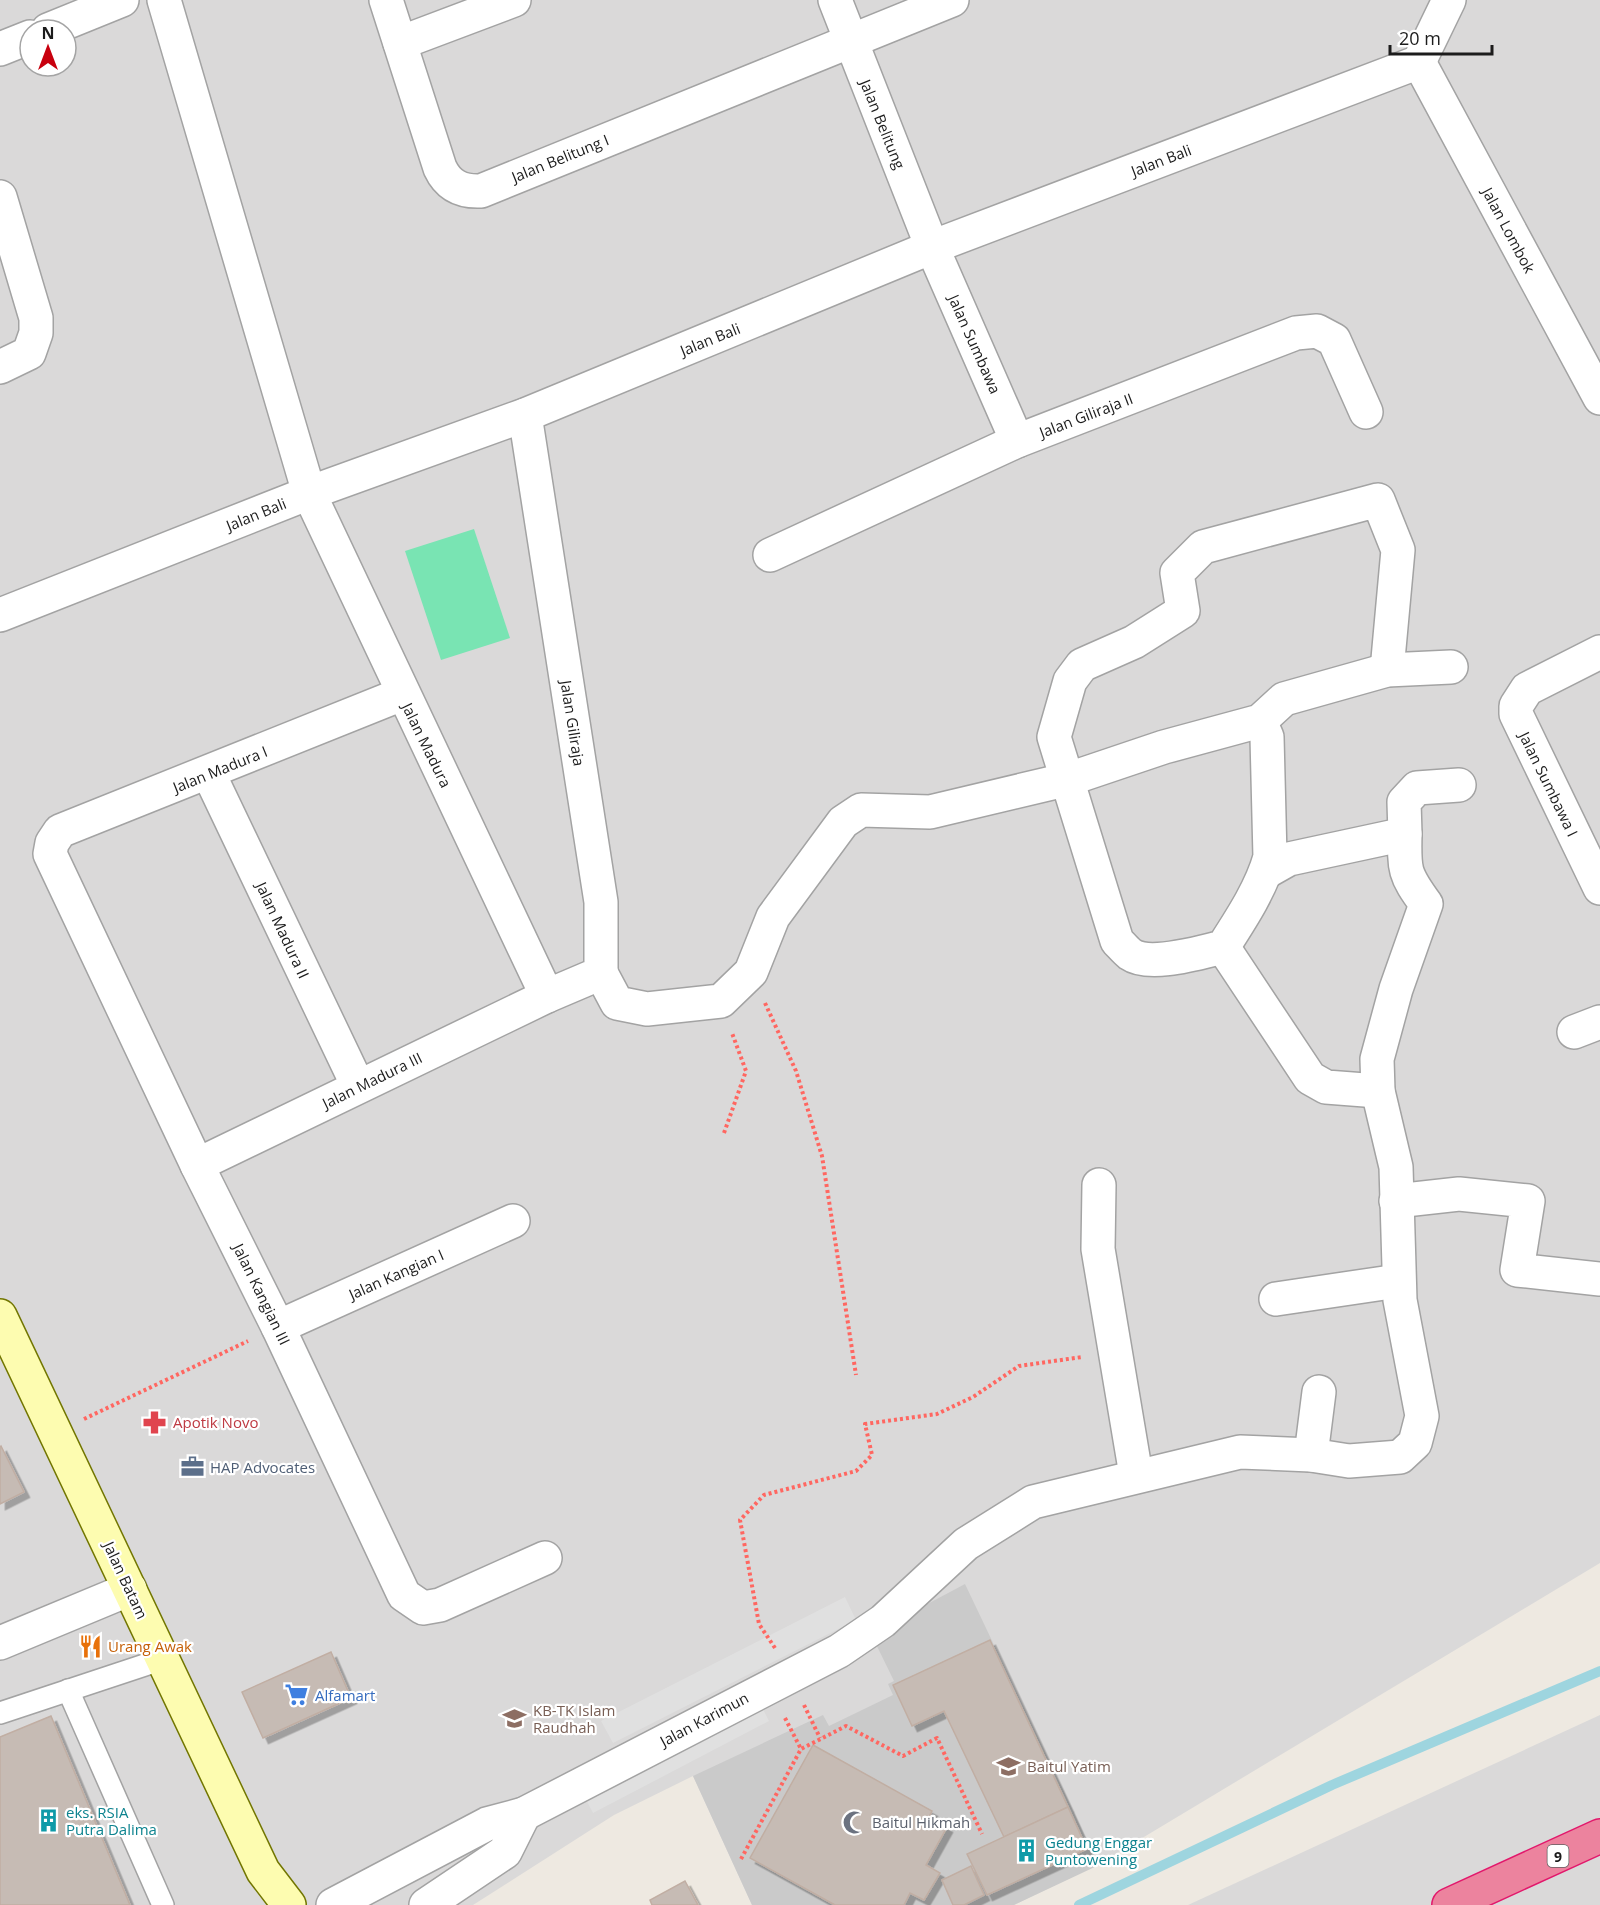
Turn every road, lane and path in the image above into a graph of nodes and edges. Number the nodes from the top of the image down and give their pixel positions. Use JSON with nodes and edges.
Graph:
{"nodes":[{"id":1,"x":122,"y":0,"type":"edge"},
{"id":2,"x":164,"y":0,"type":"edge"},
{"id":3,"x":386,"y":0,"type":"edge"},
{"id":4,"x":514,"y":0,"type":"edge"},
{"id":5,"x":835,"y":0,"type":"edge"},
{"id":6,"x":952,"y":0,"type":"edge"},
{"id":7,"x":1449,"y":0,"type":"edge"},
{"id":8,"x":78,"y":18,"type":"edge"},
{"id":9,"x":851,"y":41,"type":"junction"},
{"id":10,"x":18,"y":42,"type":"edge"},
{"id":11,"x":400,"y":43,"type":"junction"},
{"id":12,"x":0,"y":49,"type":"edge"},
{"id":13,"x":1419,"y":62,"type":"junction"},
{"id":14,"x":0,"y":197,"type":"edge"},
{"id":15,"x":932,"y":248,"type":"junction"},
{"id":16,"x":0,"y":368,"type":"edge"},
{"id":17,"x":1600,"y":398,"type":"edge"},
{"id":18,"x":1366,"y":412,"type":"dead end"},
{"id":19,"x":525,"y":415,"type":"junction"},
{"id":20,"x":1017,"y":441,"type":"junction"},
{"id":21,"x":309,"y":493,"type":"junction"},
{"id":22,"x":770,"y":555,"type":"dead end"},
{"id":23,"x":0,"y":615,"type":"edge"},
{"id":24,"x":1600,"y":652,"type":"edge"},
{"id":25,"x":1451,"y":668,"type":"dead end"},
{"id":26,"x":1387,"y":670,"type":"junction"},
{"id":27,"x":402,"y":694,"type":"junction"},
{"id":28,"x":1260,"y":721,"type":"junction"},
{"id":29,"x":209,"y":774,"type":"junction"},
{"id":30,"x":1069,"y":779,"type":"junction"},
{"id":31,"x":1459,"y":785,"type":"dead end"},
{"id":32,"x":1405,"y":834,"type":"junction"},
{"id":33,"x":50,"y":854,"type":"joint"},
{"id":34,"x":1266,"y":872,"type":"junction"},
{"id":35,"x":1600,"y":888,"type":"edge"},
{"id":36,"x":1223,"y":947,"type":"junction"},
{"id":37,"x":751,"y":972,"type":"junction"},
{"id":38,"x":601,"y":974,"type":"junction"},
{"id":39,"x":547,"y":996,"type":"junction"},
{"id":40,"x":721,"y":1001,"type":"junction"},
{"id":41,"x":357,"y":1086,"type":"junction"},
{"id":42,"x":1378,"y":1091,"type":"junction"},
{"id":43,"x":724,"y":1134,"type":"dead end"},
{"id":44,"x":197,"y":1166,"type":"junction"},
{"id":45,"x":1099,"y":1185,"type":"dead end"},
{"id":46,"x":1396,"y":1201,"type":"junction"},
{"id":47,"x":513,"y":1221,"type":"dead end"},
{"id":48,"x":1600,"y":1279,"type":"edge"},
{"id":49,"x":1398,"y":1281,"type":"junction"},
{"id":50,"x":1276,"y":1299,"type":"dead end"},
{"id":51,"x":0,"y":1316,"type":"edge"},
{"id":52,"x":278,"y":1327,"type":"junction"},
{"id":53,"x":1116,"y":1353,"type":"junction"},
{"id":54,"x":856,"y":1375,"type":"dead end"},
{"id":55,"x":1319,"y":1392,"type":"dead end"},
{"id":56,"x":56,"y":1433,"type":"junction"},
{"id":57,"x":1311,"y":1455,"type":"junction"},
{"id":58,"x":1136,"y":1475,"type":"junction"},
{"id":59,"x":545,"y":1558,"type":"dead end"},
{"id":60,"x":130,"y":1589,"type":"junction"},
{"id":61,"x":0,"y":1643,"type":"edge"},
{"id":62,"x":163,"y":1659,"type":"junction"},
{"id":63,"x":791,"y":1676,"type":"junction"},
{"id":64,"x":68,"y":1690,"type":"junction"},
{"id":65,"x":0,"y":1713,"type":"edge"},
{"id":66,"x":811,"y":1720,"type":"dead end"},
{"id":67,"x":791,"y":1730,"type":"dead end"},
{"id":68,"x":820,"y":1738,"type":"junction"},
{"id":69,"x":801,"y":1749,"type":"junction"},
{"id":70,"x":524,"y":1814,"type":"junction"},
{"id":71,"x":982,"y":1834,"type":"dead end"},
{"id":72,"x":1600,"y":1836,"type":"edge"},
{"id":73,"x":741,"y":1859,"type":"dead end"},
{"id":74,"x":163,"y":1905,"type":"edge"},
{"id":75,"x":289,"y":1905,"type":"edge"},
{"id":76,"x":333,"y":1905,"type":"edge"},
{"id":77,"x":426,"y":1905,"type":"edge"},
{"id":78,"x":1449,"y":1905,"type":"edge"}],
"edges":[{"from":1,"to":8,"type":"street"},
{"from":2,"to":21,"type":"street","name":"Jalan Madura"},
{"from":3,"to":11,"type":"street","name":"Jalan Belitung I"},
{"from":4,"to":11,"type":"street"},
{"from":5,"to":9,"type":"street","name":"Jalan Belitung"},
{"from":6,"to":9,"type":"street"},
{"from":7,"to":13,"type":"street"},
{"from":9,"to":11,"type":"street","name":"Jalan Belitung I"},
{"from":9,"to":15,"type":"street","name":"Jalan Belitung"},
{"from":10,"to":12,"type":"street"},
{"from":13,"to":15,"type":"street","name":"Jalan Bali"},
{"from":13,"to":17,"type":"street","name":"Jalan Lombok"},
{"from":14,"to":16,"type":"street"},
{"from":15,"to":19,"type":"street","name":"Jalan Bali"},
{"from":15,"to":20,"type":"street","name":"Jalan Sumbawa"},
{"from":18,"to":20,"type":"street","name":"Jalan Giliraja II"},
{"from":19,"to":21,"type":"street","name":"Jalan Bali"},
{"from":19,"to":38,"type":"street","name":"Jalan Giliraja"},
{"from":20,"to":22,"type":"street","name":"Jalan Giliraja II"},
{"from":21,"to":23,"type":"street","name":"Jalan Bali"},
{"from":21,"to":27,"type":"street","name":"Jalan Madura"},
{"from":24,"to":35,"type":"street","name":"Jalan Sumbawa I"},
{"from":25,"to":26,"type":"street"},
{"from":26,"to":28,"type":"street"},
{"from":26,"to":30,"type":"street"},
{"from":27,"to":29,"type":"street","name":"Jalan Madura I"},
{"from":27,"to":39,"type":"street","name":"Jalan Madura"},
{"from":28,"to":30,"type":"street"},
{"from":28,"to":34,"type":"street"},
{"from":29,"to":33,"type":"street","name":"Jalan Madura I"},
{"from":29,"to":41,"type":"street","name":"Jalan Madura II"},
{"from":30,"to":36,"type":"street"},
{"from":30,"to":37,"type":"street"},
{"from":31,"to":32,"type":"street","name":"Jalan Karimun"},
{"from":32,"to":34,"type":"street"},
{"from":32,"to":42,"type":"street","name":"Jalan Karimun"},
{"from":33,"to":44,"type":"street","name":"Jalan Kangian III"},
{"from":34,"to":36,"type":"street"},
{"from":36,"to":42,"type":"street"},
{"from":37,"to":40,"type":"street"},
{"from":37,"to":54,"type":"path"},
{"from":38,"to":39,"type":"street"},
{"from":38,"to":40,"type":"street"},
{"from":39,"to":41,"type":"street","name":"Jalan Madura III"},
{"from":40,"to":43,"type":"path"},
{"from":41,"to":44,"type":"street","name":"Jalan Madura III"},
{"from":42,"to":46,"type":"street","name":"Jalan Karimun"},
{"from":44,"to":52,"type":"street","name":"Jalan Kangian III"},
{"from":45,"to":53,"type":"street"},
{"from":46,"to":48,"type":"street"},
{"from":46,"to":49,"type":"street","name":"Jalan Karimun"},
{"from":47,"to":52,"type":"street","name":"Jalan Kangian I"},
{"from":49,"to":50,"type":"street"},
{"from":49,"to":57,"type":"street","name":"Jalan Karimun"},
{"from":51,"to":56,"type":"street","name":"Jalan Batam"},
{"from":52,"to":56,"type":"path"},
{"from":52,"to":59,"type":"street","name":"Jalan Kangian III"},
{"from":53,"to":58,"type":"street"},
{"from":53,"to":63,"type":"path"},
{"from":55,"to":57,"type":"street"},
{"from":56,"to":60,"type":"street","name":"Jalan Batam"},
{"from":57,"to":58,"type":"street","name":"Jalan Karimun"},
{"from":58,"to":63,"type":"street","name":"Jalan Karimun"},
{"from":60,"to":61,"type":"street"},
{"from":60,"to":62,"type":"street","name":"Jalan Batam"},
{"from":62,"to":64,"type":"lane"},
{"from":62,"to":75,"type":"street","name":"Jalan Batam"},
{"from":63,"to":70,"type":"street","name":"Jalan Karimun"},
{"from":64,"to":65,"type":"lane"},
{"from":64,"to":74,"type":"lane"},
{"from":66,"to":68,"type":"path"},
{"from":67,"to":69,"type":"path"},
{"from":68,"to":69,"type":"path"},
{"from":68,"to":71,"type":"path"},
{"from":69,"to":73,"type":"path"},
{"from":70,"to":76,"type":"street","name":"Jalan Karimun"},
{"from":70,"to":77,"type":"street"},
{"from":72,"to":78,"type":"highway","number":"9"}]}
